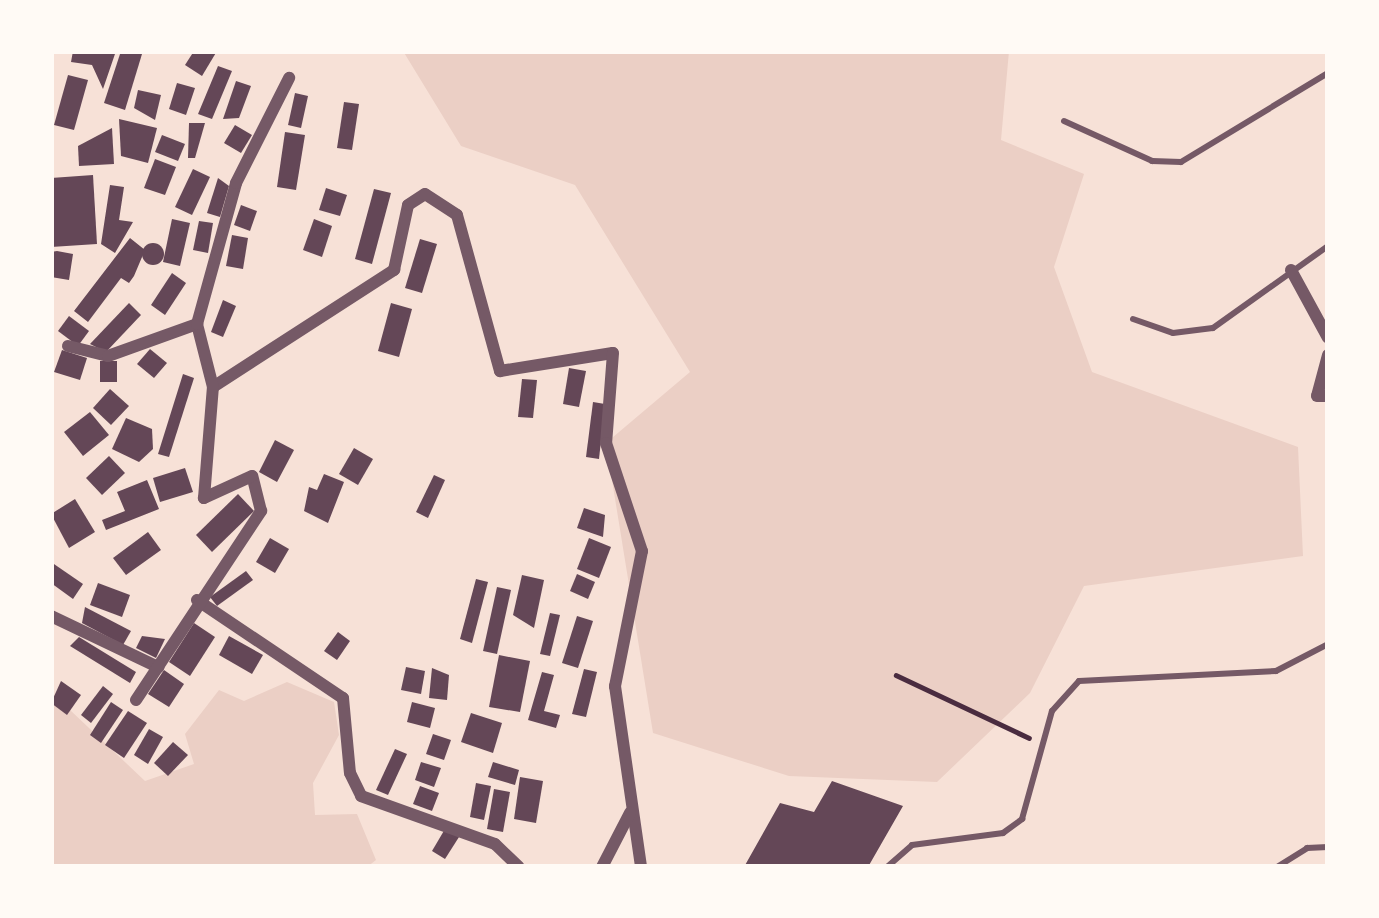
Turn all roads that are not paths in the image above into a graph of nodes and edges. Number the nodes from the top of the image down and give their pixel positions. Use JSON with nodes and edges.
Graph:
{"nodes":[{"id":1,"x":1328,"y":73,"type":"edge"},
{"id":2,"x":289,"y":78,"type":"dead end"},
{"id":3,"x":1064,"y":121,"type":"dead end"},
{"id":4,"x":1328,"y":246,"type":"edge"},
{"id":5,"x":1291,"y":270,"type":"junction"},
{"id":6,"x":1133,"y":319,"type":"dead end"},
{"id":7,"x":197,"y":324,"type":"junction"},
{"id":8,"x":1328,"y":338,"type":"edge"},
{"id":9,"x":68,"y":346,"type":"dead end"},
{"id":10,"x":1328,"y":356,"type":"edge"},
{"id":11,"x":213,"y":387,"type":"junction"},
{"id":12,"x":1328,"y":396,"type":"edge"},
{"id":13,"x":197,"y":600,"type":"junction"},
{"id":14,"x":51,"y":616,"type":"edge"},
{"id":15,"x":1328,"y":644,"type":"edge"},
{"id":16,"x":158,"y":667,"type":"junction"},
{"id":17,"x":136,"y":700,"type":"dead end"},
{"id":18,"x":630,"y":812,"type":"junction"},
{"id":19,"x":1328,"y":847,"type":"edge"},
{"id":20,"x":519,"y":867,"type":"edge"},
{"id":21,"x":602,"y":867,"type":"edge"},
{"id":22,"x":641,"y":867,"type":"edge"},
{"id":23,"x":887,"y":867,"type":"edge"},
{"id":24,"x":1277,"y":867,"type":"edge"}],
"edges":[{"from":1,"to":3,"type":"lane"},
{"from":2,"to":7,"type":"street"},
{"from":4,"to":5,"type":"lane"},
{"from":5,"to":6,"type":"lane"},
{"from":5,"to":8,"type":"street"},
{"from":7,"to":9,"type":"street"},
{"from":7,"to":11,"type":"street"},
{"from":10,"to":12,"type":"street"},
{"from":11,"to":13,"type":"street"},
{"from":11,"to":18,"type":"street"},
{"from":13,"to":16,"type":"street"},
{"from":13,"to":20,"type":"street"},
{"from":14,"to":16,"type":"street"},
{"from":15,"to":23,"type":"lane"},
{"from":16,"to":17,"type":"street"},
{"from":18,"to":21,"type":"street"},
{"from":18,"to":22,"type":"street"},
{"from":19,"to":24,"type":"lane"}]}
